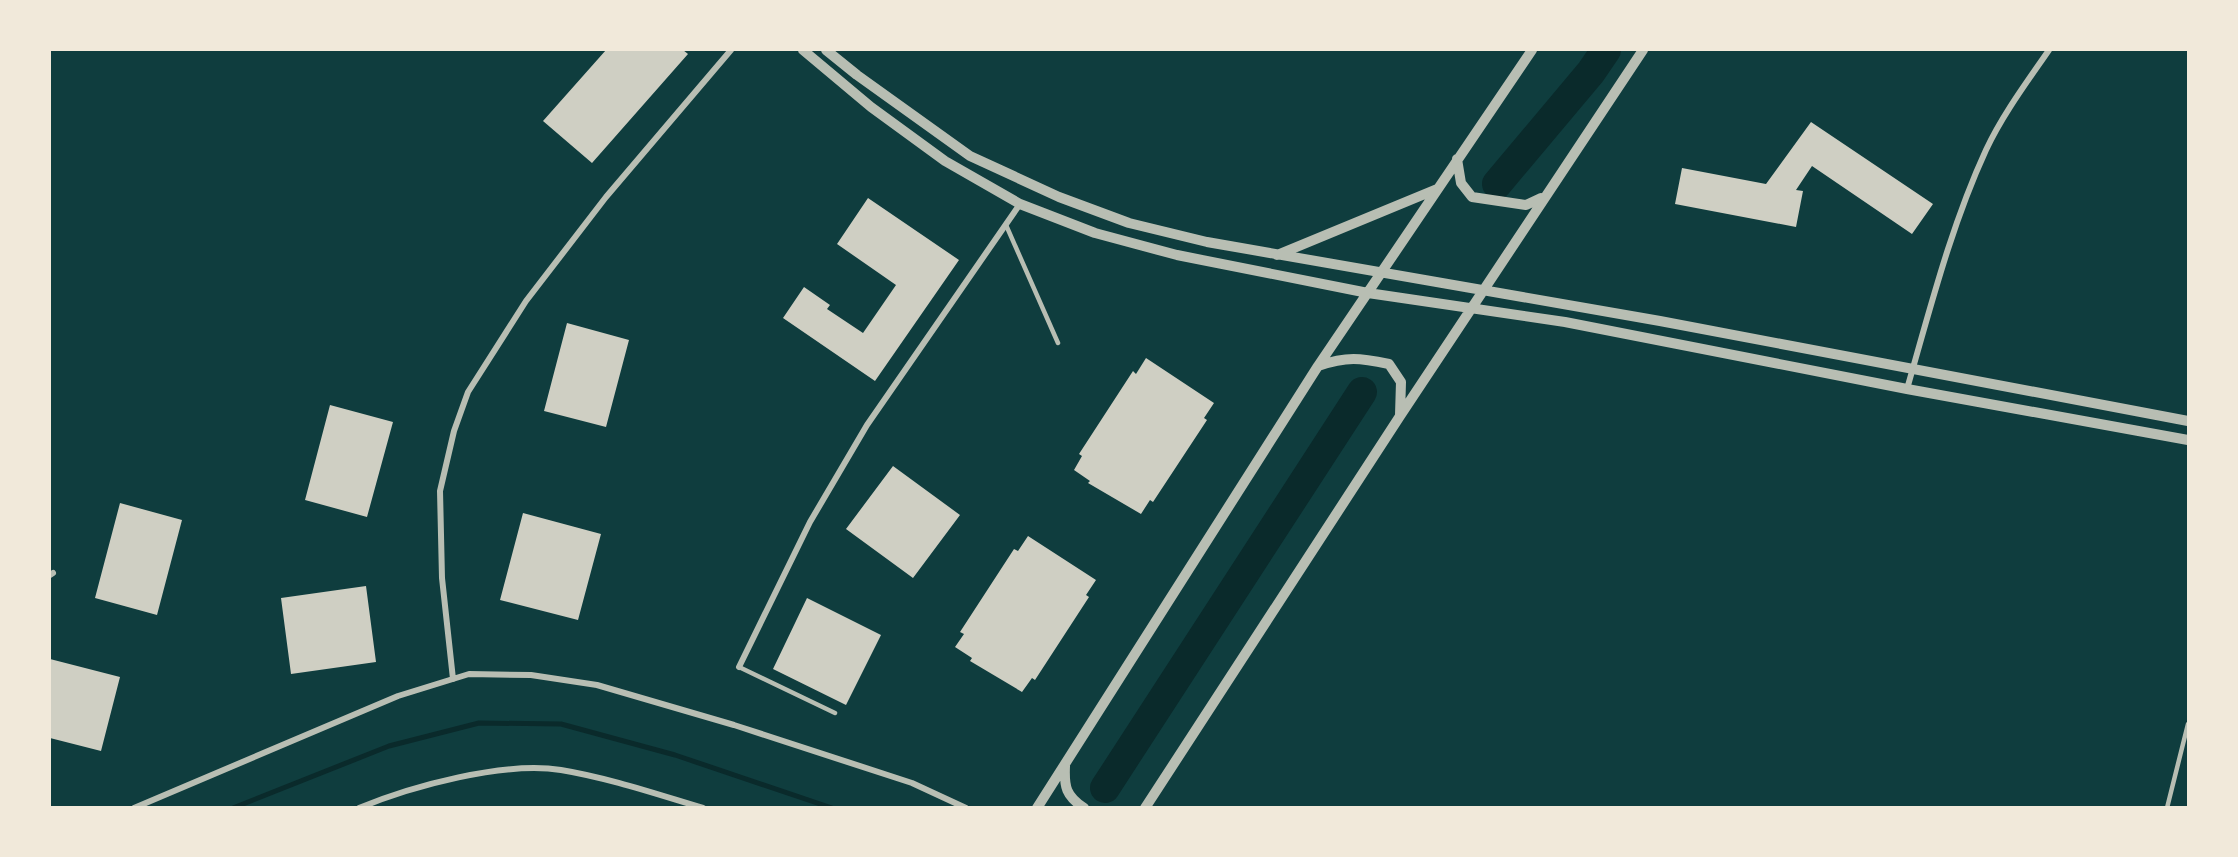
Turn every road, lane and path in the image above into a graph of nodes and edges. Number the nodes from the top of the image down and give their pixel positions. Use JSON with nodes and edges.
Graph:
{"nodes":[{"id":1,"x":731,"y":50,"type":"edge"},
{"id":2,"x":803,"y":50,"type":"edge"},
{"id":3,"x":826,"y":50,"type":"edge"},
{"id":4,"x":1532,"y":50,"type":"edge"},
{"id":5,"x":1642,"y":50,"type":"edge"},
{"id":6,"x":2049,"y":50,"type":"edge"},
{"id":7,"x":1457,"y":159,"type":"junction"},
{"id":8,"x":1437,"y":189,"type":"junction"},
{"id":9,"x":1544,"y":197,"type":"junction"},
{"id":10,"x":1020,"y":204,"type":"junction"},
{"id":11,"x":1006,"y":225,"type":"junction"},
{"id":12,"x":1277,"y":255,"type":"junction"},
{"id":13,"x":1382,"y":273,"type":"junction"},
{"id":14,"x":1482,"y":290,"type":"junction"},
{"id":15,"x":1368,"y":293,"type":"junction"},
{"id":16,"x":1470,"y":309,"type":"junction"},
{"id":17,"x":1058,"y":343,"type":"dead end"},
{"id":18,"x":1318,"y":366,"type":"junction"},
{"id":19,"x":1912,"y":369,"type":"junction"},
{"id":20,"x":1907,"y":389,"type":"junction"},
{"id":21,"x":1400,"y":416,"type":"junction"},
{"id":22,"x":2188,"y":422,"type":"edge"},
{"id":23,"x":2188,"y":440,"type":"edge"},
{"id":24,"x":739,"y":667,"type":"joint"},
{"id":25,"x":453,"y":679,"type":"junction"},
{"id":26,"x":835,"y":713,"type":"dead end"},
{"id":27,"x":2188,"y":724,"type":"edge"},
{"id":28,"x":1066,"y":763,"type":"junction"},
{"id":29,"x":135,"y":807,"type":"edge"},
{"id":30,"x":359,"y":807,"type":"edge"},
{"id":31,"x":703,"y":807,"type":"edge"},
{"id":32,"x":966,"y":807,"type":"edge"},
{"id":33,"x":1037,"y":807,"type":"edge"},
{"id":34,"x":1084,"y":807,"type":"edge"},
{"id":35,"x":1146,"y":807,"type":"edge"},
{"id":36,"x":2167,"y":807,"type":"edge"}],
"edges":[{"from":1,"to":25,"type":"street"},
{"from":2,"to":10,"type":"street"},
{"from":3,"to":12,"type":"street"},
{"from":4,"to":7,"type":"street"},
{"from":5,"to":9,"type":"street"},
{"from":6,"to":19,"type":"street"},
{"from":7,"to":8,"type":"street"},
{"from":7,"to":9,"type":"street"},
{"from":8,"to":12,"type":"street"},
{"from":8,"to":13,"type":"street"},
{"from":9,"to":14,"type":"street"},
{"from":10,"to":11,"type":"street"},
{"from":10,"to":15,"type":"street"},
{"from":11,"to":17,"type":"lane"},
{"from":11,"to":24,"type":"street"},
{"from":12,"to":13,"type":"street"},
{"from":13,"to":14,"type":"street"},
{"from":13,"to":15,"type":"street"},
{"from":14,"to":16,"type":"street"},
{"from":14,"to":19,"type":"street"},
{"from":15,"to":16,"type":"street"},
{"from":15,"to":18,"type":"street"},
{"from":16,"to":20,"type":"street"},
{"from":16,"to":21,"type":"street"},
{"from":18,"to":21,"type":"street"},
{"from":18,"to":28,"type":"street"},
{"from":19,"to":20,"type":"street"},
{"from":19,"to":22,"type":"street"},
{"from":20,"to":23,"type":"street"},
{"from":21,"to":35,"type":"street"},
{"from":24,"to":26,"type":"lane"},
{"from":25,"to":29,"type":"street"},
{"from":25,"to":32,"type":"street"},
{"from":27,"to":36,"type":"lane"},
{"from":28,"to":33,"type":"street"},
{"from":28,"to":34,"type":"street"},
{"from":30,"to":31,"type":"street"}]}
